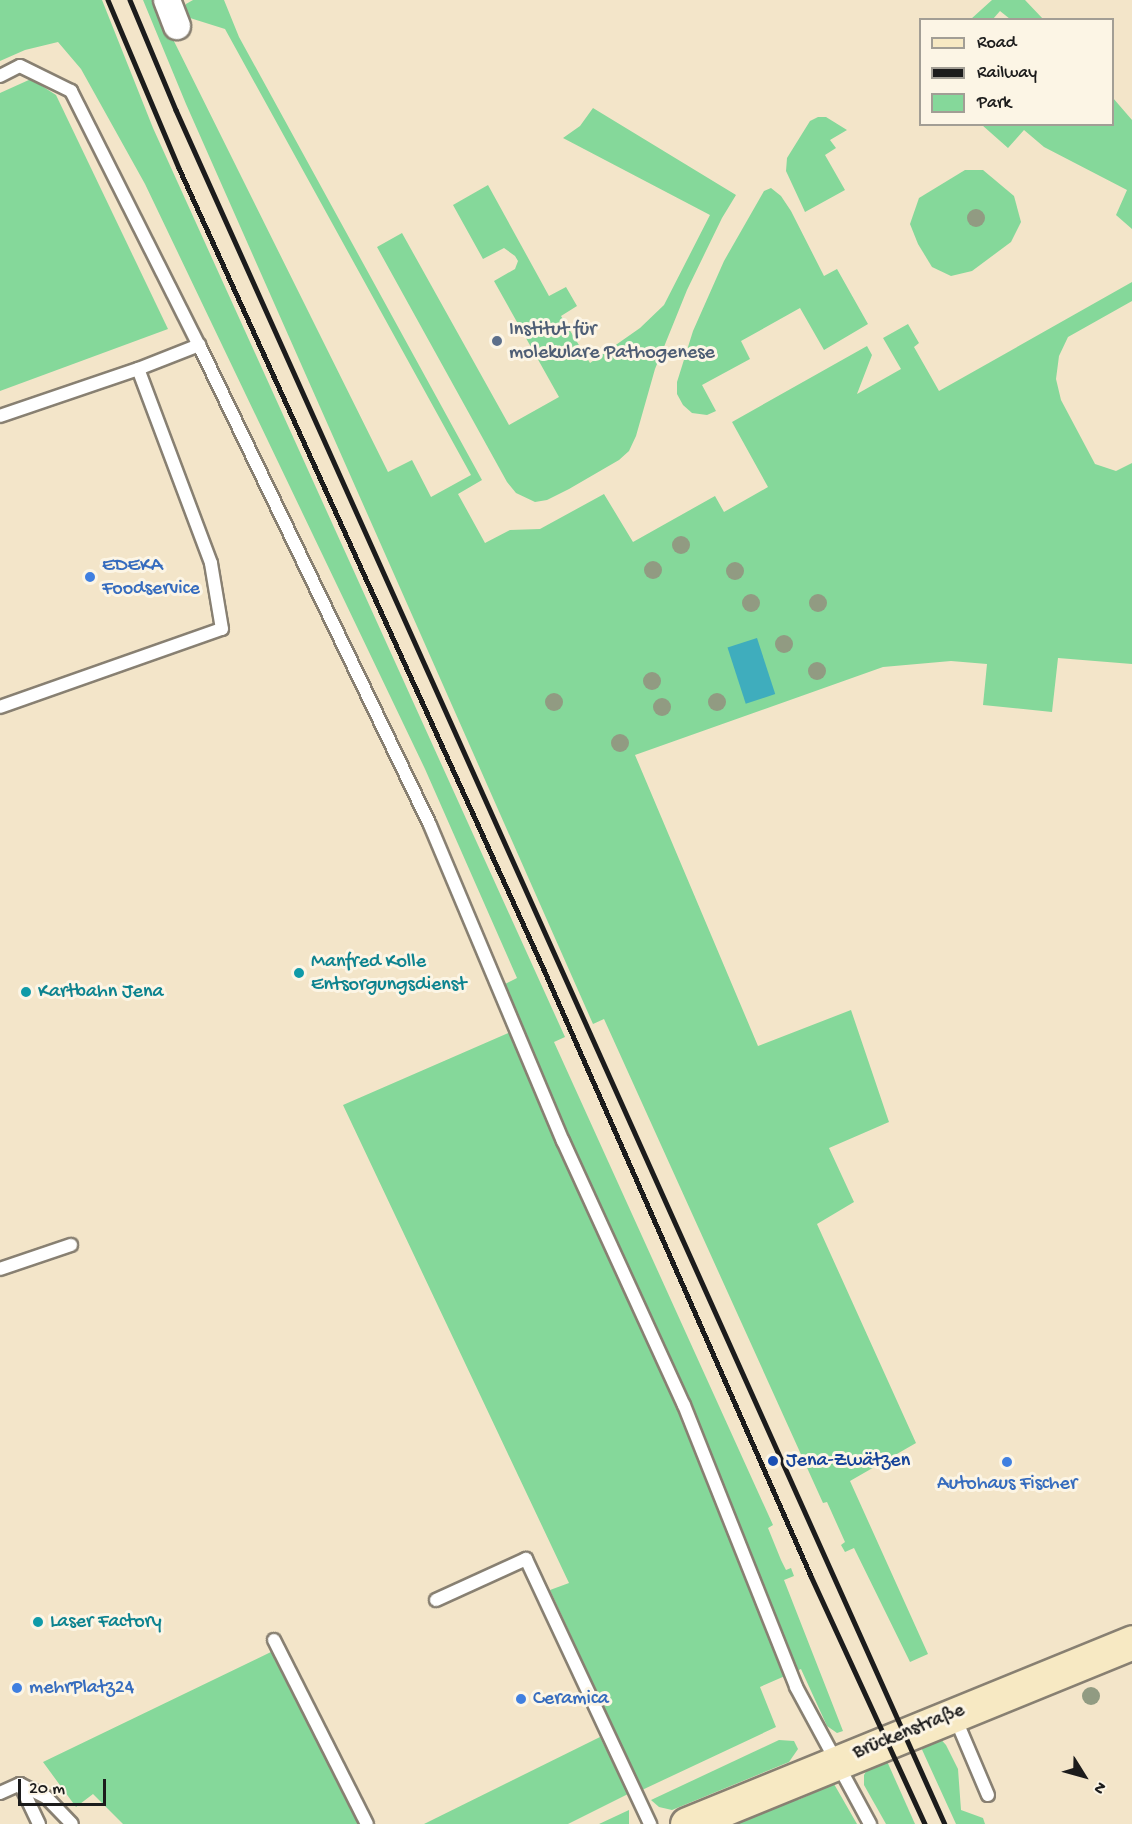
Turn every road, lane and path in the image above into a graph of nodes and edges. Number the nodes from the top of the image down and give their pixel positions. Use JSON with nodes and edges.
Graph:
{"nodes":[{"id":1,"x":167,"y":0,"type":"edge"},
{"id":2,"x":177,"y":26,"type":"dead end"},
{"id":3,"x":0,"y":76,"type":"edge"},
{"id":4,"x":199,"y":345,"type":"junction"},
{"id":5,"x":138,"y":369,"type":"junction"},
{"id":6,"x":0,"y":416,"type":"edge"},
{"id":7,"x":0,"y":707,"type":"edge"},
{"id":8,"x":71,"y":1245,"type":"dead end"},
{"id":9,"x":0,"y":1269,"type":"edge"},
{"id":10,"x":436,"y":1600,"type":"dead end"},
{"id":11,"x":274,"y":1640,"type":"dead end"},
{"id":12,"x":1132,"y":1642,"type":"edge"},
{"id":13,"x":953,"y":1713,"type":"junction"},
{"id":14,"x":835,"y":1762,"type":"junction"},
{"id":15,"x":20,"y":1784,"type":"junction"},
{"id":16,"x":0,"y":1793,"type":"edge"},
{"id":17,"x":988,"y":1795,"type":"dead end"},
{"id":18,"x":39,"y":1824,"type":"edge"},
{"id":19,"x":72,"y":1824,"type":"edge"},
{"id":20,"x":367,"y":1824,"type":"edge"},
{"id":21,"x":650,"y":1824,"type":"edge"},
{"id":22,"x":687,"y":1824,"type":"edge"},
{"id":23,"x":870,"y":1824,"type":"edge"}],
"edges":[{"from":1,"to":2,"type":"street"},
{"from":3,"to":4,"type":"lane"},
{"from":4,"to":5,"type":"lane"},
{"from":4,"to":14,"type":"lane"},
{"from":5,"to":6,"type":"lane"},
{"from":5,"to":7,"type":"lane"},
{"from":8,"to":9,"type":"lane"},
{"from":10,"to":21,"type":"lane"},
{"from":11,"to":20,"type":"lane"},
{"from":12,"to":13,"type":"street","name":"Brückenstraße"},
{"from":13,"to":14,"type":"street","name":"Brückenstraße"},
{"from":13,"to":17,"type":"lane"},
{"from":14,"to":22,"type":"street","name":"Brückenstraße"},
{"from":14,"to":23,"type":"lane"},
{"from":15,"to":16,"type":"lane"},
{"from":15,"to":18,"type":"lane"},
{"from":15,"to":19,"type":"lane"}]}
